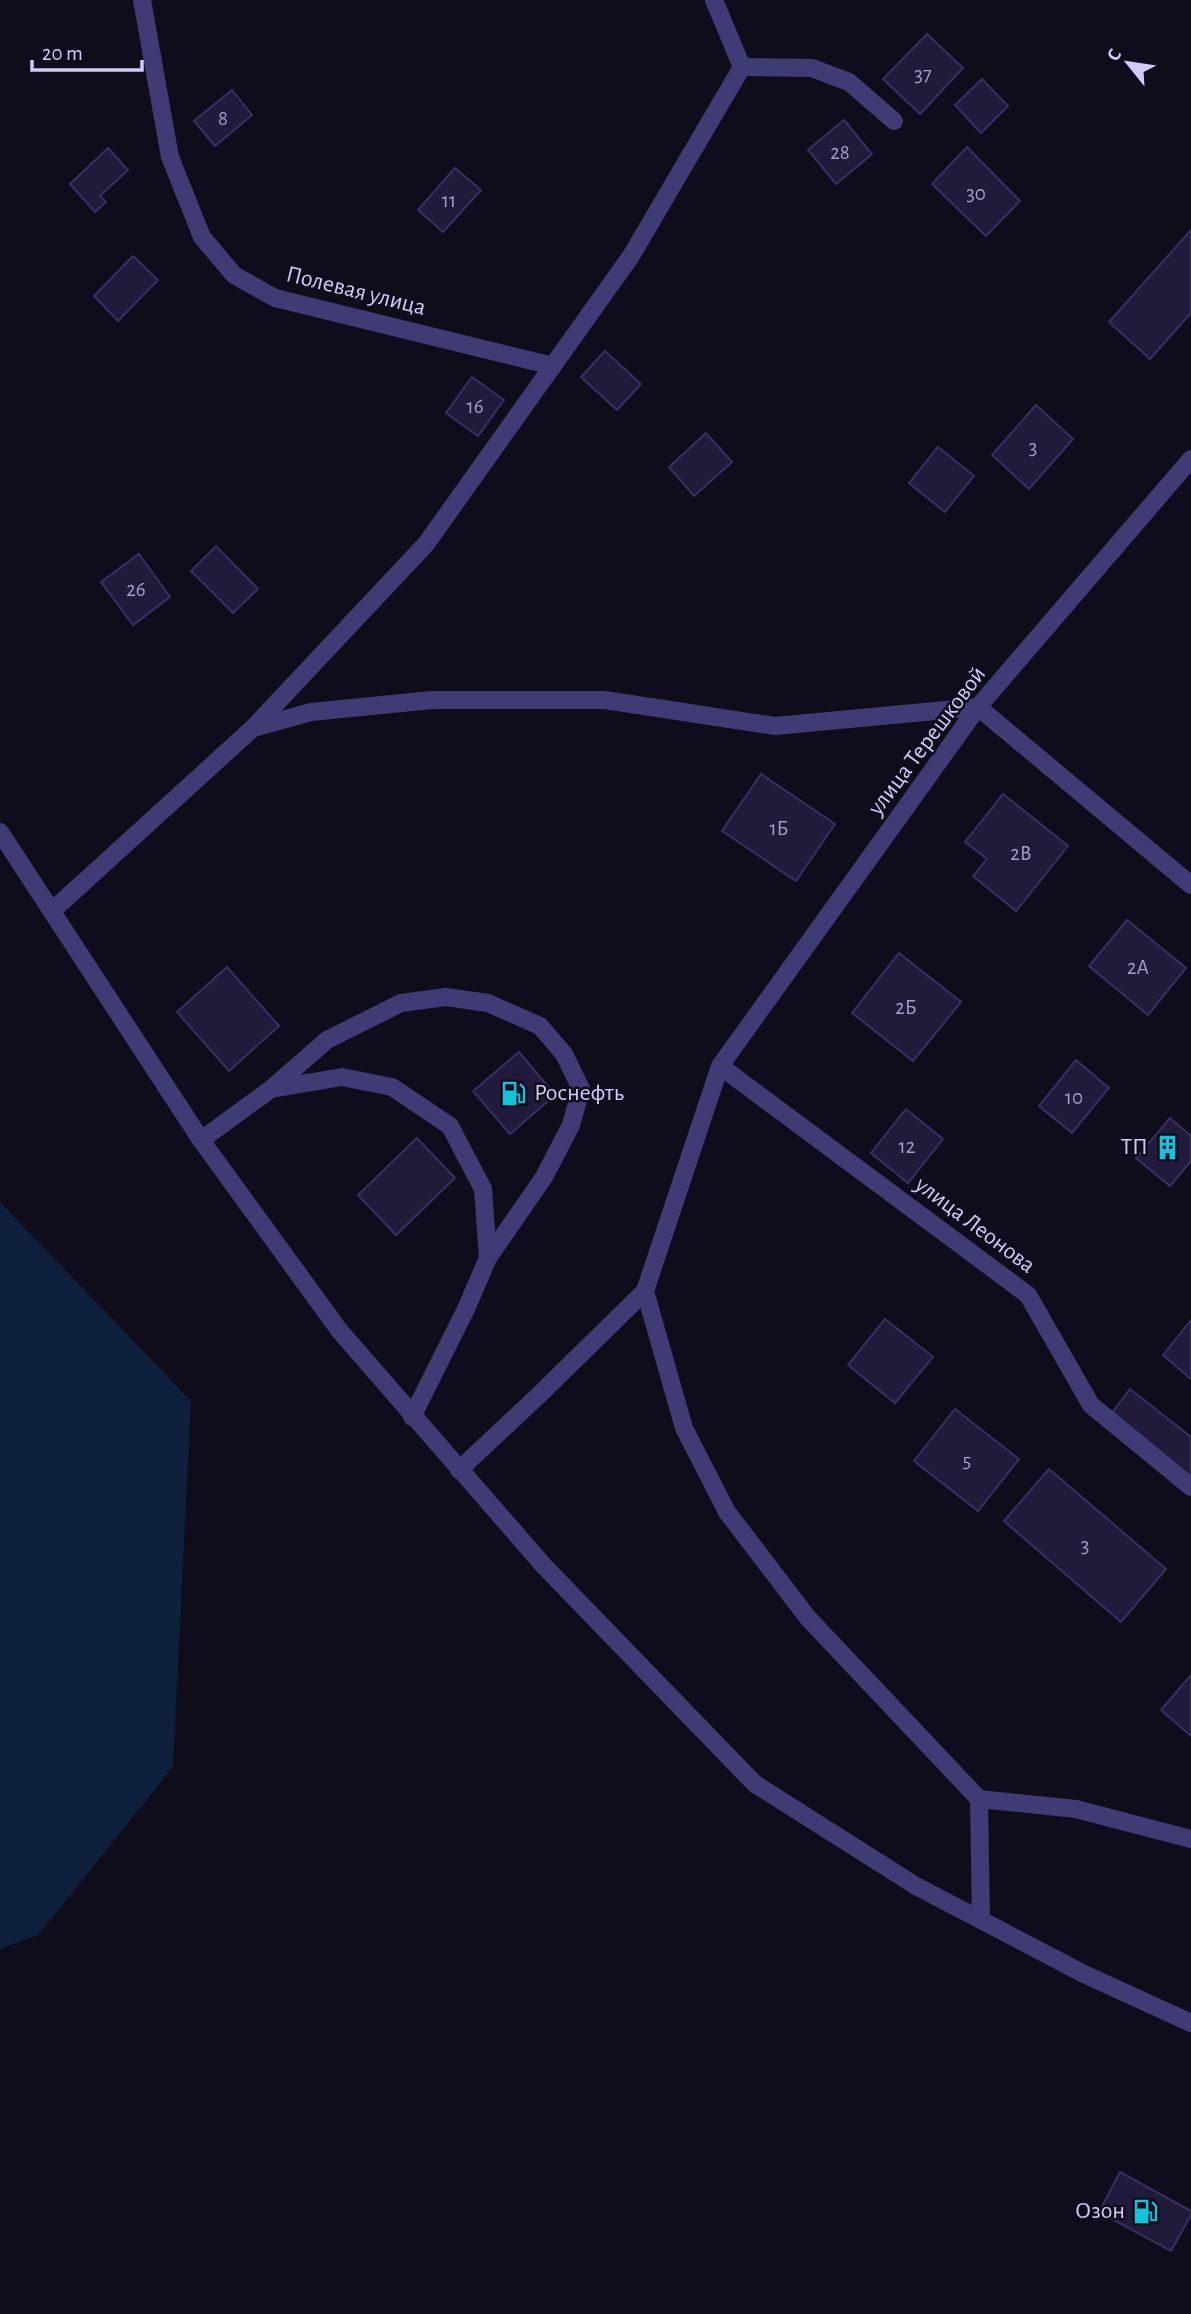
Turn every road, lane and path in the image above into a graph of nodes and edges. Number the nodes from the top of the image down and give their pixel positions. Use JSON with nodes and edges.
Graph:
{"nodes":[{"id":1,"x":142,"y":0,"type":"edge"},
{"id":2,"x":714,"y":0,"type":"edge"},
{"id":3,"x":742,"y":67,"type":"junction"},
{"id":4,"x":894,"y":121,"type":"dead end"},
{"id":5,"x":553,"y":366,"type":"junction"},
{"id":6,"x":1191,"y":459,"type":"edge"},
{"id":7,"x":978,"y":707,"type":"junction"},
{"id":8,"x":253,"y":728,"type":"junction"},
{"id":9,"x":0,"y":832,"type":"edge"},
{"id":10,"x":1191,"y":885,"type":"edge"},
{"id":11,"x":51,"y":911,"type":"junction"},
{"id":12,"x":720,"y":1066,"type":"junction"},
{"id":13,"x":271,"y":1089,"type":"junction"},
{"id":14,"x":201,"y":1140,"type":"junction"},
{"id":15,"x":488,"y":1258,"type":"junction"},
{"id":16,"x":645,"y":1291,"type":"junction"},
{"id":17,"x":412,"y":1417,"type":"junction"},
{"id":18,"x":459,"y":1470,"type":"junction"},
{"id":19,"x":1191,"y":1487,"type":"edge"},
{"id":20,"x":979,"y":1799,"type":"junction"},
{"id":21,"x":1191,"y":1839,"type":"edge"},
{"id":22,"x":981,"y":1920,"type":"junction"},
{"id":23,"x":1191,"y":2023,"type":"edge"}],
"edges":[{"from":1,"to":5,"type":"street","name":"Полевая улица"},
{"from":2,"to":3,"type":"street"},
{"from":3,"to":4,"type":"street"},
{"from":3,"to":5,"type":"street"},
{"from":5,"to":8,"type":"street"},
{"from":6,"to":7,"type":"street","name":"улица Терешковой"},
{"from":7,"to":8,"type":"street"},
{"from":7,"to":10,"type":"street"},
{"from":7,"to":12,"type":"street","name":"улица Терешковой"},
{"from":8,"to":11,"type":"street"},
{"from":9,"to":11,"type":"street"},
{"from":11,"to":14,"type":"street"},
{"from":12,"to":16,"type":"street","name":"улица Терешковой"},
{"from":12,"to":19,"type":"street","name":"улица Леонова"},
{"from":13,"to":14,"type":"street"},
{"from":13,"to":15,"type":"street"},
{"from":13,"to":15,"type":"street"},
{"from":14,"to":17,"type":"street"},
{"from":15,"to":17,"type":"street"},
{"from":16,"to":18,"type":"street"},
{"from":16,"to":20,"type":"street"},
{"from":17,"to":18,"type":"street"},
{"from":18,"to":22,"type":"street"},
{"from":20,"to":21,"type":"street"},
{"from":20,"to":22,"type":"street"},
{"from":22,"to":23,"type":"street"}]}
